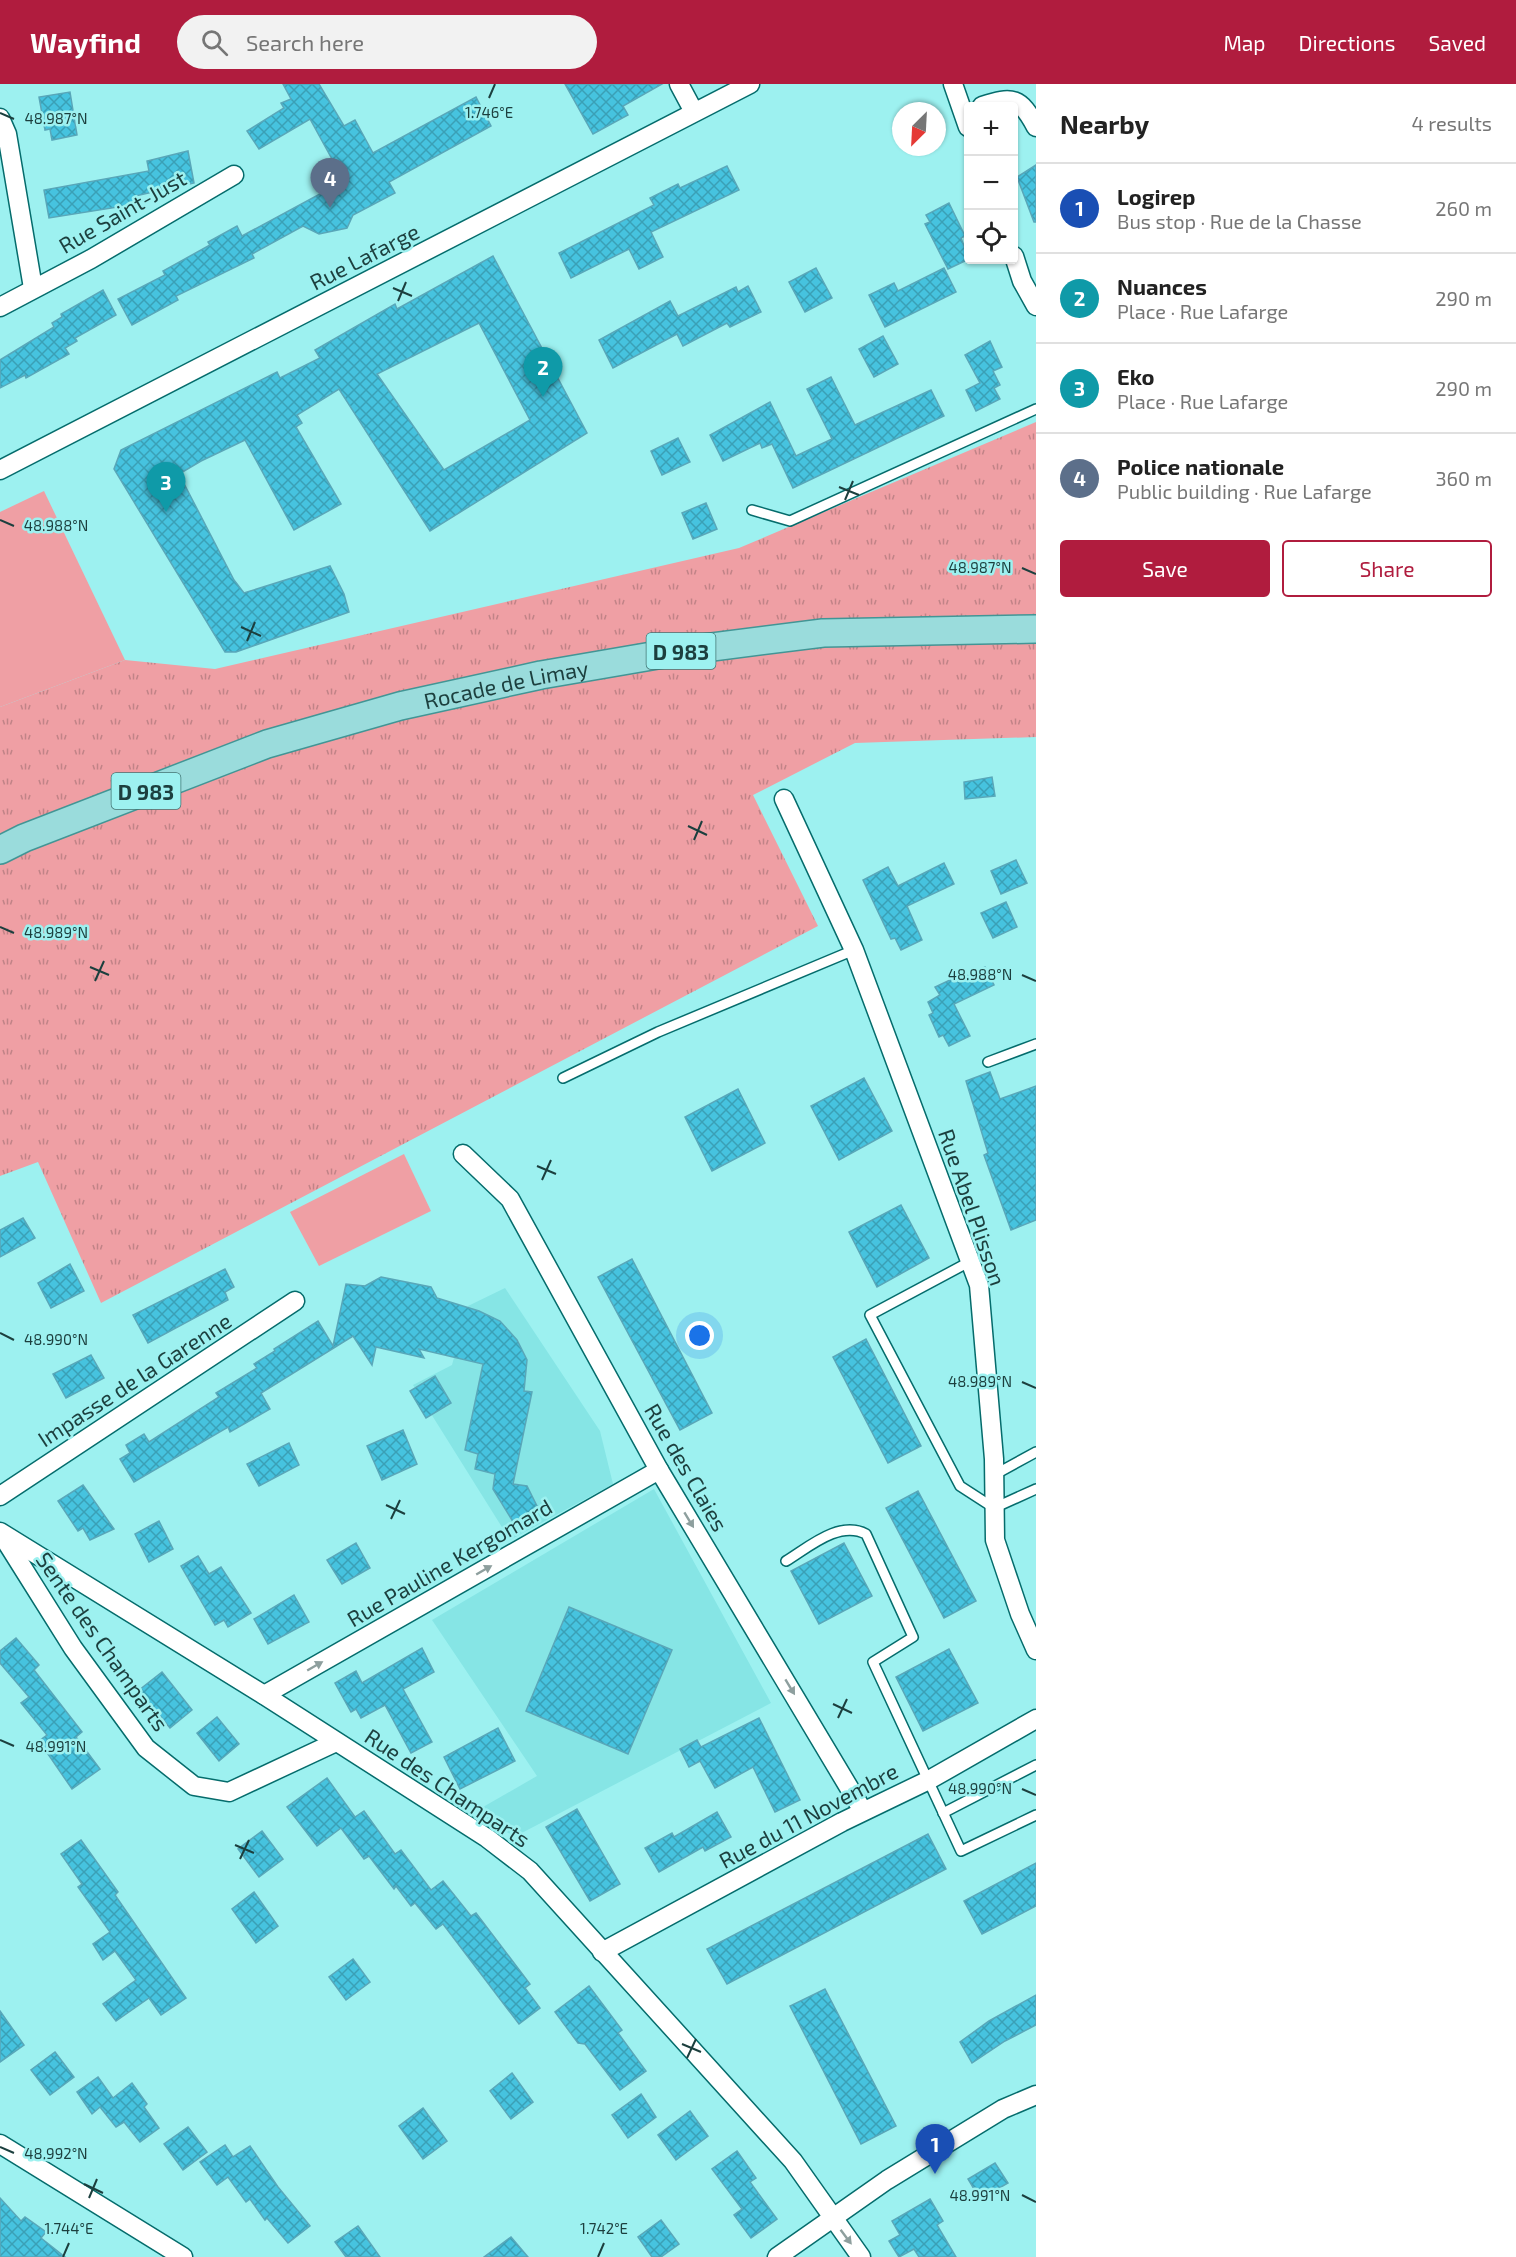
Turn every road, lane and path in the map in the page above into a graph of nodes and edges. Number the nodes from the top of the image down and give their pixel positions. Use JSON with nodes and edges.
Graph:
{"nodes":[{"id":1,"x":679,"y":84,"type":"edge"},
{"id":2,"x":750,"y":84,"type":"edge"},
{"id":3,"x":953,"y":84,"type":"edge"},
{"id":4,"x":995,"y":102,"type":"edge"},
{"id":5,"x":1018,"y":102,"type":"edge"},
{"id":6,"x":1018,"y":102,"type":"edge"},
{"id":7,"x":964,"y":110,"type":"edge"},
{"id":8,"x":694,"y":112,"type":"junction"},
{"id":9,"x":0,"y":118,"type":"edge"},
{"id":10,"x":1036,"y":127,"type":"edge"},
{"id":11,"x":234,"y":175,"type":"dead end"},
{"id":12,"x":1017,"y":264,"type":"edge"},
{"id":13,"x":33,"y":288,"type":"junction"},
{"id":14,"x":1036,"y":306,"type":"edge"},
{"id":15,"x":0,"y":307,"type":"edge"},
{"id":16,"x":1036,"y":410,"type":"edge"},
{"id":17,"x":0,"y":470,"type":"edge"},
{"id":18,"x":752,"y":510,"type":"dead end"},
{"id":19,"x":1036,"y":629,"type":"edge"},
{"id":20,"x":784,"y":799,"type":"dead end"},
{"id":21,"x":0,"y":850,"type":"edge"},
{"id":22,"x":854,"y":951,"type":"junction"},
{"id":23,"x":1036,"y":1044,"type":"edge"},
{"id":24,"x":988,"y":1062,"type":"dead end"},
{"id":25,"x":563,"y":1077,"type":"dead end"},
{"id":26,"x":463,"y":1154,"type":"dead end"},
{"id":27,"x":971,"y":1261,"type":"junction"},
{"id":28,"x":295,"y":1301,"type":"dead end"},
{"id":29,"x":1036,"y":1452,"type":"edge"},
{"id":30,"x":659,"y":1470,"type":"junction"},
{"id":31,"x":994,"y":1474,"type":"junction"},
{"id":32,"x":1036,"y":1489,"type":"edge"},
{"id":33,"x":0,"y":1496,"type":"edge"},
{"id":34,"x":994,"y":1508,"type":"junction"},
{"id":35,"x":1,"y":1533,"type":"edge"},
{"id":36,"x":786,"y":1561,"type":"dead end"},
{"id":37,"x":1036,"y":1648,"type":"edge"},
{"id":38,"x":264,"y":1695,"type":"junction"},
{"id":39,"x":1036,"y":1719,"type":"edge"},
{"id":40,"x":336,"y":1742,"type":"junction"},
{"id":41,"x":1036,"y":1765,"type":"edge"},
{"id":42,"x":929,"y":1780,"type":"junction"},
{"id":43,"x":863,"y":1810,"type":"junction"},
{"id":44,"x":943,"y":1813,"type":"junction"},
{"id":45,"x":1036,"y":1815,"type":"edge"},
{"id":46,"x":602,"y":1952,"type":"junction"},
{"id":47,"x":1036,"y":2095,"type":"edge"},
{"id":48,"x":0,"y":2144,"type":"edge"},
{"id":49,"x":831,"y":2217,"type":"junction"},
{"id":50,"x":183,"y":2257,"type":"edge"},
{"id":51,"x":777,"y":2257,"type":"edge"},
{"id":52,"x":861,"y":2257,"type":"edge"}],
"edges":[{"from":1,"to":8,"type":"street"},
{"from":2,"to":8,"type":"street","name":"Rue Lafarge"},
{"from":3,"to":7,"type":"street"},
{"from":4,"to":6,"type":"street"},
{"from":5,"to":10,"type":"street"},
{"from":8,"to":17,"type":"street","name":"Rue Lafarge"},
{"from":9,"to":13,"type":"street","name":"Rue Saint-Just"},
{"from":11,"to":13,"type":"street","name":"Rue Saint-Just"},
{"from":12,"to":14,"type":"street"},
{"from":13,"to":15,"type":"street","name":"Rue Saint-Just"},
{"from":16,"to":18,"type":"lane"},
{"from":19,"to":21,"type":"main road","name":"Rocade de Limay","number":"D 983"},
{"from":20,"to":22,"type":"street","name":"Rue Abel Plisson"},
{"from":22,"to":25,"type":"lane"},
{"from":22,"to":27,"type":"street","name":"Rue Abel Plisson"},
{"from":23,"to":24,"type":"lane"},
{"from":26,"to":30,"type":"street","name":"Rue des Claies"},
{"from":27,"to":31,"type":"street","name":"Rue Abel Plisson"},
{"from":27,"to":34,"type":"lane"},
{"from":28,"to":33,"type":"street","name":"Impasse de la Garenne"},
{"from":29,"to":31,"type":"lane"},
{"from":38,"to":30,"type":"street","name":"Rue Pauline Kergomard","one_way":true},
{"from":30,"to":43,"type":"street","name":"Rue des Claies","one_way":true},
{"from":31,"to":34,"type":"street","name":"Rue Abel Plisson"},
{"from":32,"to":34,"type":"lane"},
{"from":34,"to":37,"type":"street","name":"Rue Abel Plisson"},
{"from":35,"to":38,"type":"street","name":"Rue des Champarts"},
{"from":35,"to":40,"type":"street","name":"Sente des Champarts"},
{"from":36,"to":42,"type":"lane"},
{"from":38,"to":40,"type":"street","name":"Rue des Champarts"},
{"from":39,"to":42,"type":"street","name":"Rue du 11 Novembre"},
{"from":40,"to":46,"type":"street","name":"Rue des Champarts"},
{"from":41,"to":44,"type":"lane"},
{"from":42,"to":43,"type":"street","name":"Rue du 11 Novembre"},
{"from":42,"to":44,"type":"lane"},
{"from":43,"to":46,"type":"street","name":"Rue du 11 Novembre"},
{"from":44,"to":45,"type":"lane"},
{"from":46,"to":49,"type":"street","name":"Rue des Champarts"},
{"from":47,"to":49,"type":"street"},
{"from":48,"to":50,"type":"street"},
{"from":49,"to":51,"type":"street"},
{"from":49,"to":52,"type":"street","name":"Rue des Champarts","one_way":true}]}
